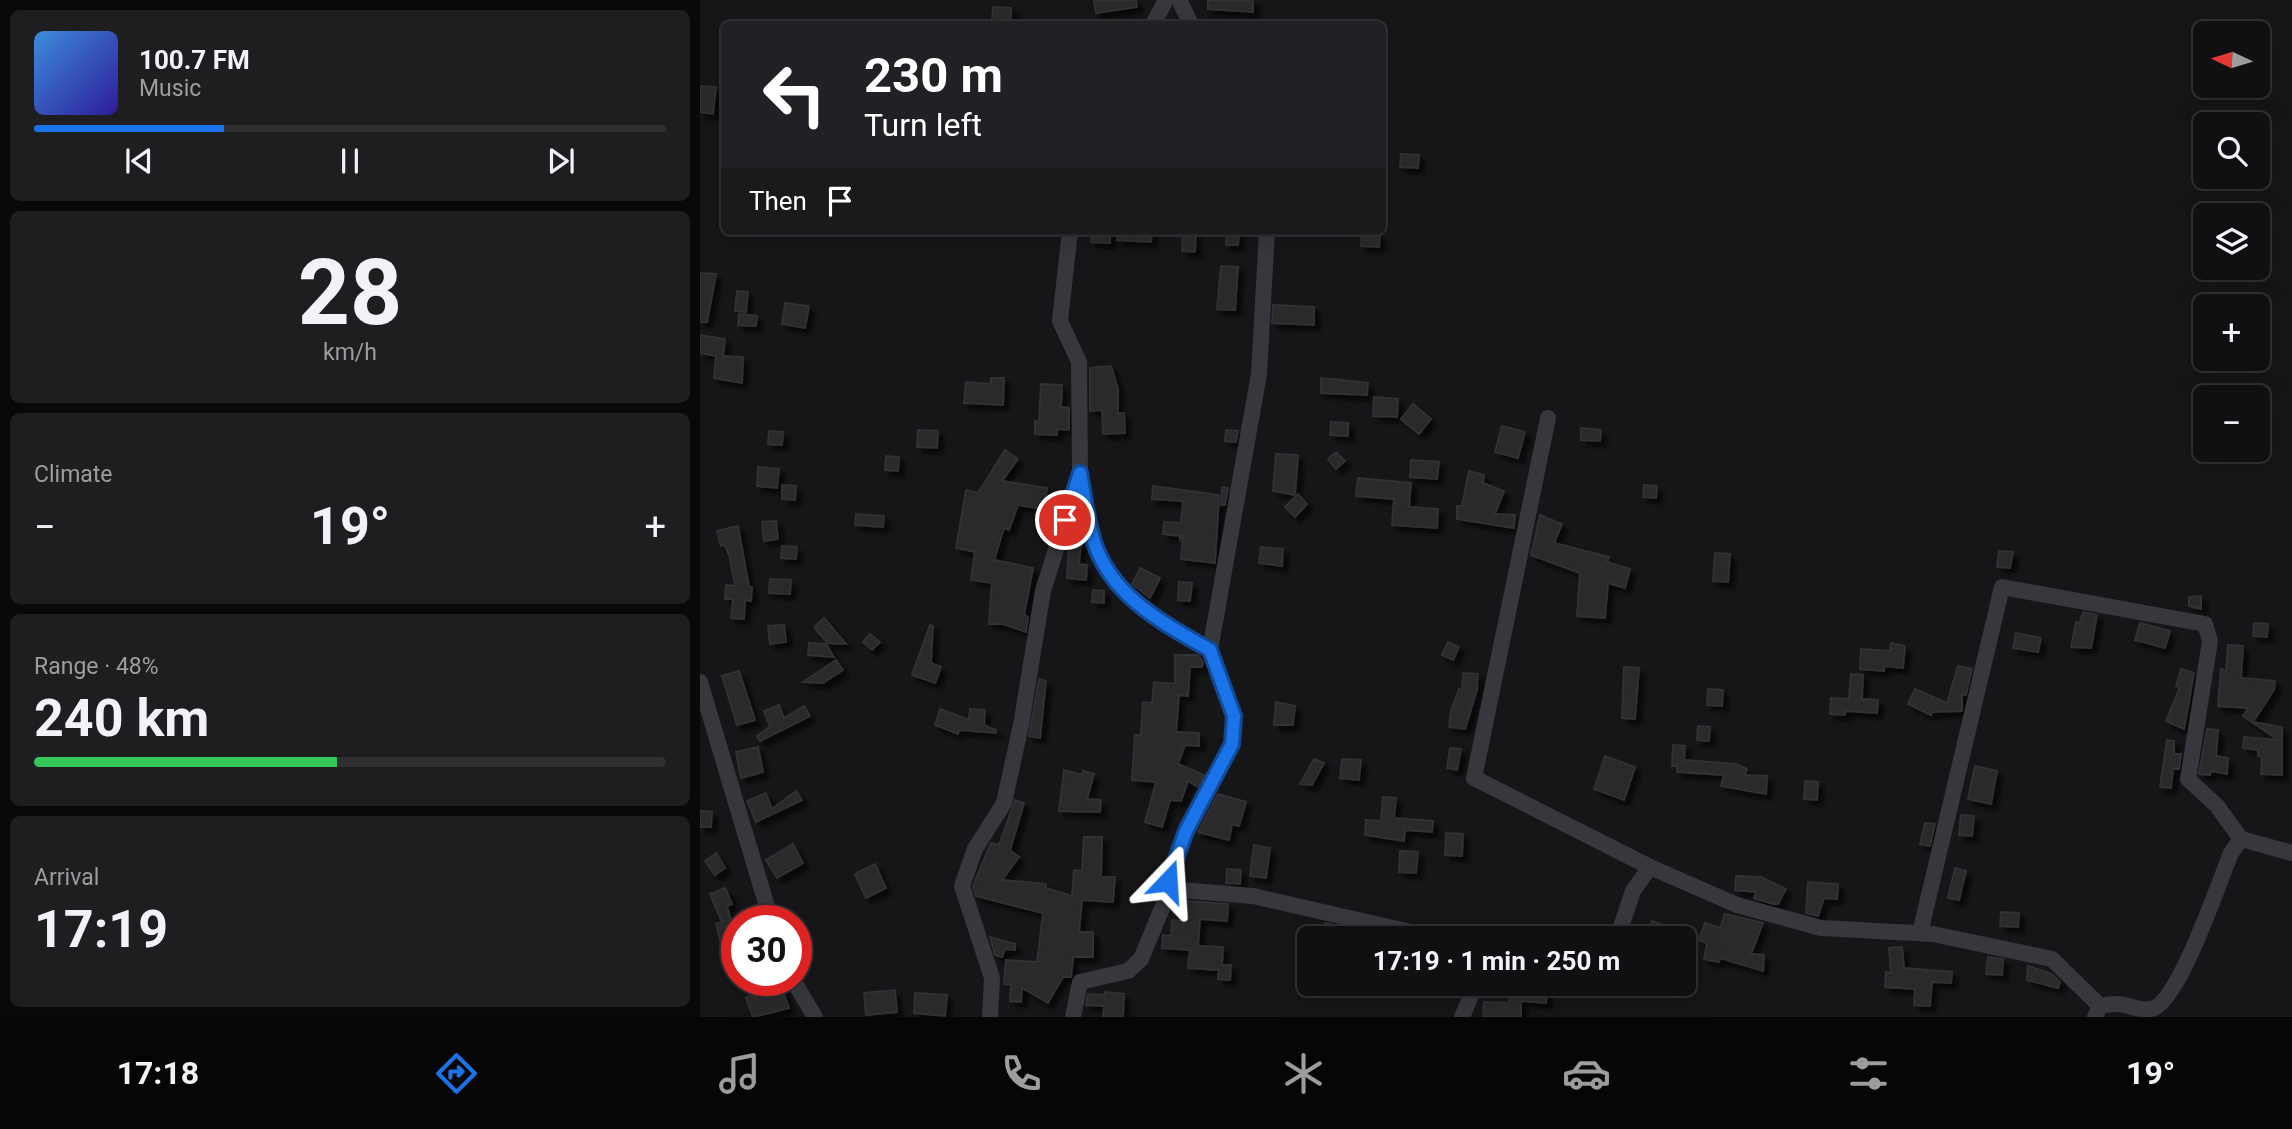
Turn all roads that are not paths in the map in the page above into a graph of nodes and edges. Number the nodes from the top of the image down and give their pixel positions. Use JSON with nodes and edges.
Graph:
{"nodes":[{"id":1,"x":1166,"y":0,"type":"edge"},
{"id":2,"x":1179,"y":0,"type":"edge"},
{"id":3,"x":1155,"y":21,"type":"edge"},
{"id":4,"x":1190,"y":21,"type":"edge"},
{"id":5,"x":1070,"y":235,"type":"edge"},
{"id":6,"x":1267,"y":235,"type":"edge"},
{"id":7,"x":1548,"y":418,"type":"dead end"},
{"id":8,"x":1080,"y":473,"type":"junction"},
{"id":9,"x":1210,"y":650,"type":"junction"},
{"id":10,"x":700,"y":682,"type":"edge"},
{"id":11,"x":2241,"y":839,"type":"junction"},
{"id":12,"x":2292,"y":853,"type":"edge"},
{"id":13,"x":1650,"y":867,"type":"junction"},
{"id":14,"x":1170,"y":889,"type":"junction"},
{"id":15,"x":767,"y":905,"type":"edge"},
{"id":16,"x":1384,"y":926,"type":"edge"},
{"id":17,"x":1620,"y":926,"type":"edge"},
{"id":18,"x":1920,"y":933,"type":"junction"},
{"id":19,"x":803,"y":996,"type":"edge"},
{"id":20,"x":1471,"y":996,"type":"edge"},
{"id":21,"x":2098,"y":1012,"type":"edge"},
{"id":22,"x":815,"y":1017,"type":"edge"},
{"id":23,"x":990,"y":1017,"type":"edge"},
{"id":24,"x":1073,"y":1017,"type":"edge"},
{"id":25,"x":1462,"y":1017,"type":"edge"}],
"edges":[{"from":1,"to":3,"type":"street"},
{"from":2,"to":4,"type":"street"},
{"from":5,"to":8,"type":"street"},
{"from":6,"to":9,"type":"street"},
{"from":7,"to":13,"type":"street"},
{"from":8,"to":9,"type":"street"},
{"from":8,"to":23,"type":"street"},
{"from":9,"to":14,"type":"street"},
{"from":10,"to":15,"type":"street"},
{"from":11,"to":12,"type":"street"},
{"from":11,"to":18,"type":"street"},
{"from":11,"to":21,"type":"street"},
{"from":13,"to":17,"type":"street"},
{"from":13,"to":18,"type":"street"},
{"from":14,"to":16,"type":"street"},
{"from":14,"to":24,"type":"street"},
{"from":18,"to":21,"type":"street"},
{"from":19,"to":22,"type":"street"},
{"from":20,"to":25,"type":"street"}]}
